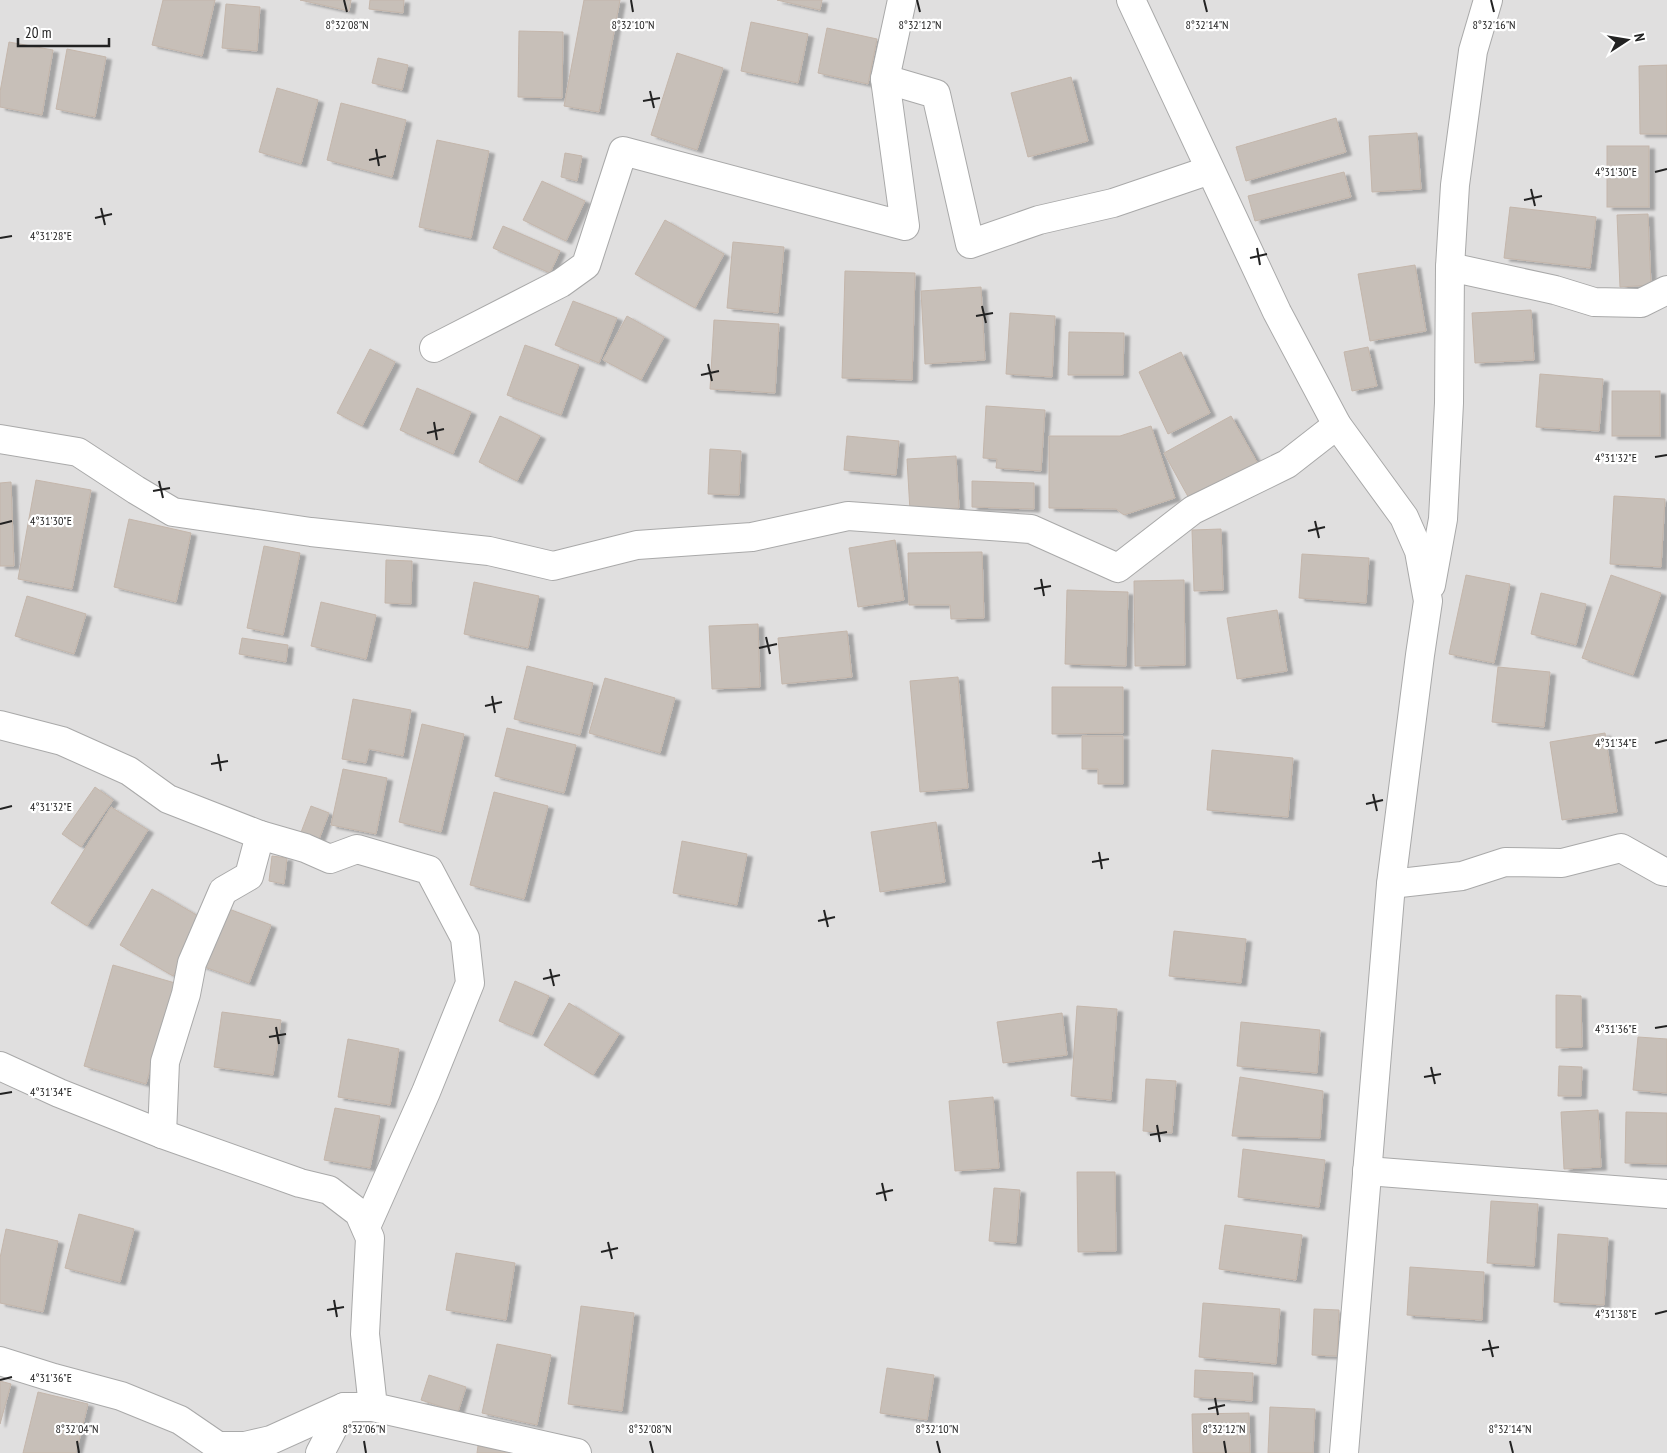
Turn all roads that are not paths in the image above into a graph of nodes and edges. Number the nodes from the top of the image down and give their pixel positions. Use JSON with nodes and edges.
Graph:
{"nodes":[{"id":1,"x":902,"y":0,"type":"edge"},
{"id":2,"x":1131,"y":0,"type":"edge"},
{"id":3,"x":1488,"y":0,"type":"edge"},
{"id":4,"x":885,"y":79,"type":"junction"},
{"id":5,"x":1210,"y":170,"type":"junction"},
{"id":6,"x":1450,"y":267,"type":"junction"},
{"id":7,"x":1667,"y":290,"type":"edge"},
{"id":8,"x":434,"y":348,"type":"dead end"},
{"id":9,"x":1337,"y":425,"type":"junction"},
{"id":10,"x":0,"y":438,"type":"edge"},
{"id":11,"x":1428,"y":601,"type":"junction"},
{"id":12,"x":0,"y":725,"type":"edge"},
{"id":13,"x":260,"y":835,"type":"junction"},
{"id":14,"x":1667,"y":872,"type":"edge"},
{"id":15,"x":1391,"y":884,"type":"junction"},
{"id":16,"x":0,"y":1066,"type":"edge"},
{"id":17,"x":162,"y":1134,"type":"junction"},
{"id":18,"x":1367,"y":1171,"type":"junction"},
{"id":19,"x":1667,"y":1194,"type":"edge"},
{"id":20,"x":366,"y":1227,"type":"junction"},
{"id":21,"x":0,"y":1361,"type":"edge"},
{"id":22,"x":344,"y":1407,"type":"junction"},
{"id":23,"x":373,"y":1407,"type":"junction"},
{"id":24,"x":215,"y":1450,"type":"edge"},
{"id":25,"x":320,"y":1453,"type":"edge"},
{"id":26,"x":577,"y":1453,"type":"edge"},
{"id":27,"x":1344,"y":1453,"type":"edge"}],
"edges":[{"from":1,"to":4,"type":"street"},
{"from":2,"to":5,"type":"street"},
{"from":3,"to":6,"type":"street"},
{"from":4,"to":5,"type":"street"},
{"from":4,"to":8,"type":"street"},
{"from":5,"to":9,"type":"street"},
{"from":6,"to":7,"type":"street"},
{"from":6,"to":11,"type":"street"},
{"from":9,"to":10,"type":"street"},
{"from":9,"to":11,"type":"street"},
{"from":11,"to":15,"type":"street"},
{"from":12,"to":13,"type":"street"},
{"from":13,"to":17,"type":"street"},
{"from":13,"to":20,"type":"street"},
{"from":14,"to":15,"type":"street"},
{"from":15,"to":18,"type":"street"},
{"from":16,"to":17,"type":"street"},
{"from":17,"to":20,"type":"street"},
{"from":18,"to":19,"type":"street"},
{"from":18,"to":27,"type":"street"},
{"from":20,"to":23,"type":"street"},
{"from":21,"to":24,"type":"street"},
{"from":22,"to":23,"type":"street"},
{"from":22,"to":24,"type":"street"},
{"from":22,"to":25,"type":"street"},
{"from":23,"to":26,"type":"street"}]}
